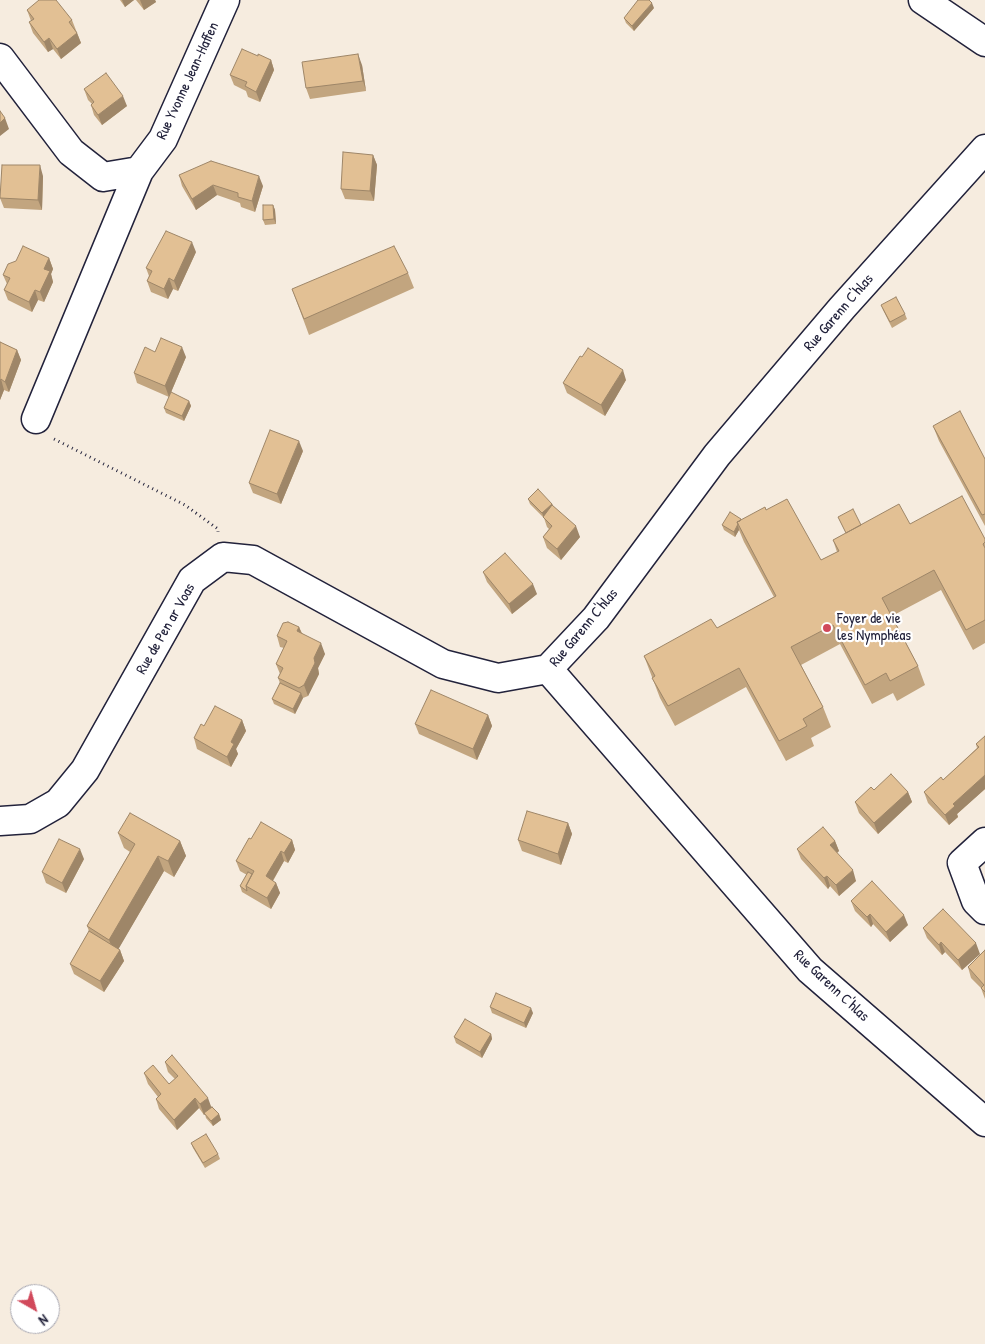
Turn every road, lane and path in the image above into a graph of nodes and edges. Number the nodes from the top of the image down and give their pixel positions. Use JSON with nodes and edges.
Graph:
{"nodes":[{"id":1,"x":225,"y":0,"type":"edge"},
{"id":2,"x":923,"y":0,"type":"edge"},
{"id":3,"x":985,"y":42,"type":"edge"},
{"id":4,"x":0,"y":58,"type":"edge"},
{"id":5,"x":980,"y":158,"type":"edge"},
{"id":6,"x":139,"y":172,"type":"junction"},
{"id":7,"x":36,"y":419,"type":"joint"},
{"id":8,"x":223,"y":557,"type":"junction"},
{"id":9,"x":548,"y":669,"type":"junction"},
{"id":10,"x":0,"y":821,"type":"edge"},
{"id":11,"x":985,"y":842,"type":"edge"},
{"id":12,"x":985,"y":910,"type":"edge"},
{"id":13,"x":985,"y":1122,"type":"edge"}],
"edges":[{"from":1,"to":6,"type":"street","name":"Rue Yvonne Jean-Haffen"},
{"from":2,"to":3,"type":"street"},
{"from":4,"to":6,"type":"street"},
{"from":5,"to":9,"type":"street","name":"Rue Garenn C'hlas"},
{"from":6,"to":7,"type":"street","name":"Rue Yvonne Jean-Haffen"},
{"from":7,"to":8,"type":"path"},
{"from":8,"to":9,"type":"street"},
{"from":8,"to":10,"type":"street","name":"Rue de Pen ar Voas"},
{"from":9,"to":13,"type":"street","name":"Rue Garenn C'hlas"},
{"from":11,"to":12,"type":"street"}]}
